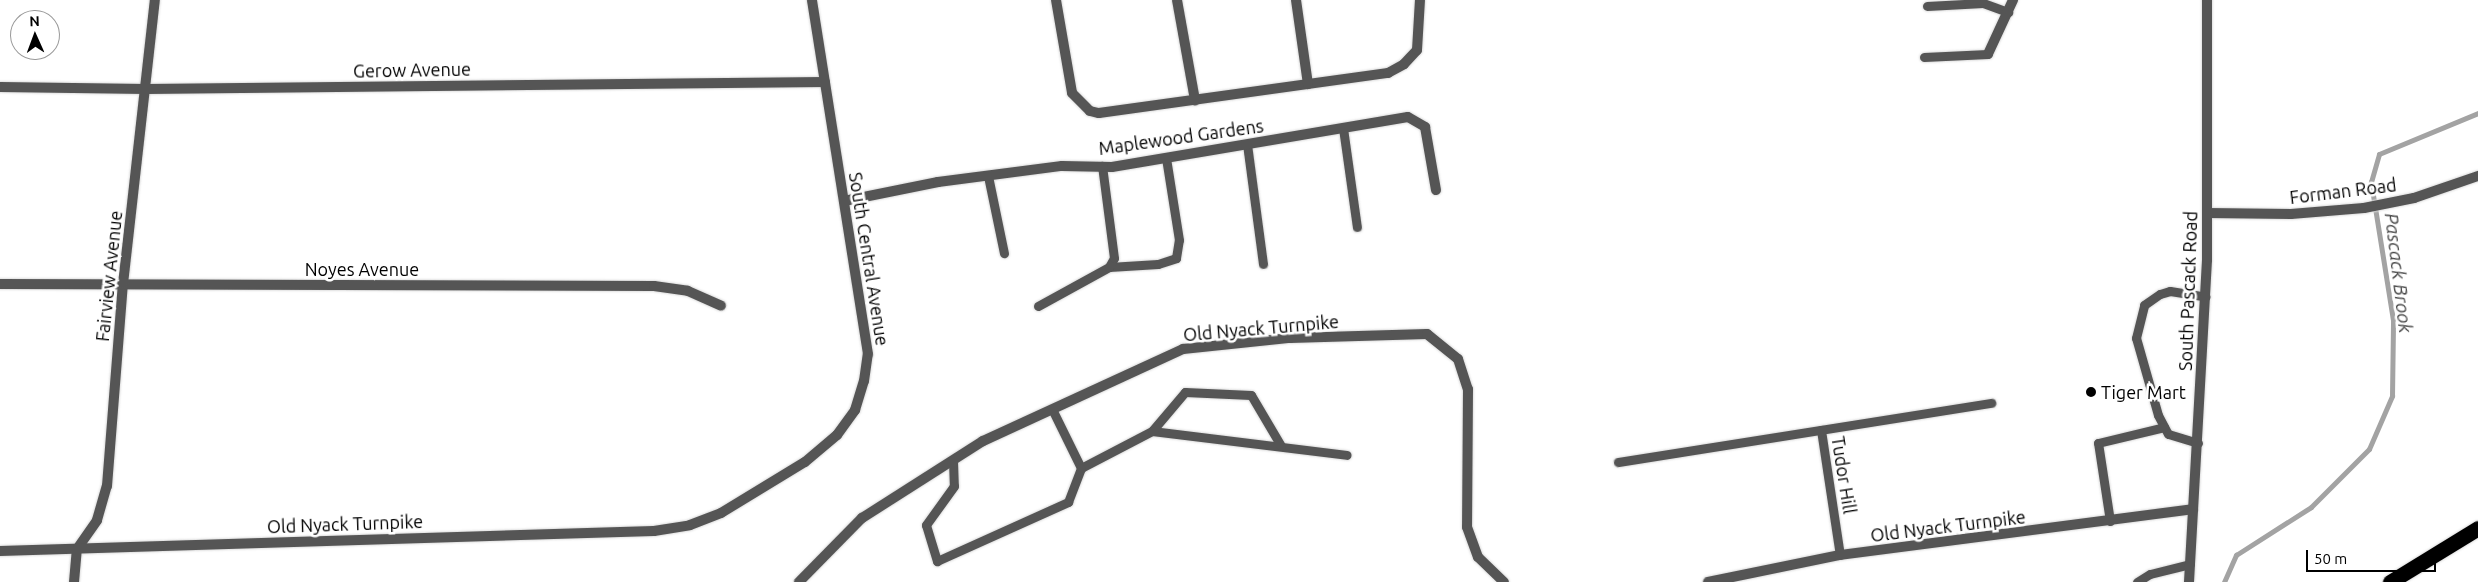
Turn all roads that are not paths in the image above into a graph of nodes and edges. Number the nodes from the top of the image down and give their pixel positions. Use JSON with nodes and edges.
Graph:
{"nodes":[{"id":1,"x":155,"y":0,"type":"edge"},
{"id":2,"x":812,"y":0,"type":"edge"},
{"id":3,"x":1056,"y":0,"type":"edge"},
{"id":4,"x":1177,"y":0,"type":"edge"},
{"id":5,"x":1296,"y":0,"type":"edge"},
{"id":6,"x":1420,"y":0,"type":"edge"},
{"id":7,"x":2013,"y":0,"type":"edge"},
{"id":8,"x":2207,"y":0,"type":"edge"},
{"id":9,"x":1927,"y":6,"type":"dead end"},
{"id":10,"x":2008,"y":12,"type":"junction"},
{"id":11,"x":1988,"y":54,"type":"joint"},
{"id":12,"x":1924,"y":57,"type":"dead end"},
{"id":13,"x":825,"y":82,"type":"junction"},
{"id":14,"x":1308,"y":84,"type":"junction"},
{"id":15,"x":0,"y":87,"type":"edge"},
{"id":16,"x":146,"y":89,"type":"junction"},
{"id":17,"x":1195,"y":100,"type":"junction"},
{"id":18,"x":1343,"y":128,"type":"junction"},
{"id":19,"x":1247,"y":144,"type":"junction"},
{"id":20,"x":1166,"y":158,"type":"junction"},
{"id":21,"x":1102,"y":166,"type":"junction"},
{"id":22,"x":988,"y":176,"type":"junction"},
{"id":23,"x":2478,"y":176,"type":"edge"},
{"id":24,"x":1436,"y":190,"type":"dead end"},
{"id":25,"x":844,"y":201,"type":"junction"},
{"id":26,"x":2207,"y":213,"type":"junction"},
{"id":27,"x":1357,"y":227,"type":"dead end"},
{"id":28,"x":1004,"y":253,"type":"dead end"},
{"id":29,"x":1263,"y":264,"type":"dead end"},
{"id":30,"x":1108,"y":267,"type":"junction"},
{"id":31,"x":0,"y":284,"type":"edge"},
{"id":32,"x":123,"y":284,"type":"junction"},
{"id":33,"x":2206,"y":297,"type":"junction"},
{"id":34,"x":721,"y":306,"type":"dead end"},
{"id":35,"x":1038,"y":306,"type":"dead end"},
{"id":36,"x":1990,"y":403,"type":"dead end"},
{"id":37,"x":1052,"y":409,"type":"junction"},
{"id":38,"x":2164,"y":427,"type":"junction"},
{"id":39,"x":1820,"y":430,"type":"junction"},
{"id":40,"x":1152,"y":431,"type":"junction"},
{"id":41,"x":2198,"y":443,"type":"junction"},
{"id":42,"x":1281,"y":446,"type":"junction"},
{"id":43,"x":1347,"y":455,"type":"dead end"},
{"id":44,"x":953,"y":461,"type":"junction"},
{"id":45,"x":1618,"y":462,"type":"dead end"},
{"id":46,"x":1082,"y":468,"type":"junction"},
{"id":47,"x":2193,"y":509,"type":"junction"},
{"id":48,"x":2110,"y":521,"type":"junction"},
{"id":49,"x":690,"y":525,"type":"joint"},
{"id":50,"x":2478,"y":528,"type":"edge"},
{"id":51,"x":77,"y":549,"type":"junction"},
{"id":52,"x":0,"y":551,"type":"edge"},
{"id":53,"x":1840,"y":555,"type":"junction"},
{"id":54,"x":2190,"y":564,"type":"junction"},
{"id":55,"x":74,"y":582,"type":"edge"},
{"id":56,"x":799,"y":582,"type":"edge"},
{"id":57,"x":1504,"y":582,"type":"edge"},
{"id":58,"x":1708,"y":582,"type":"edge"},
{"id":59,"x":2137,"y":582,"type":"edge"},
{"id":60,"x":2189,"y":582,"type":"edge"},
{"id":61,"x":2390,"y":582,"type":"edge"}],
"edges":[{"from":1,"to":16,"type":"street","name":"Fairview Avenue"},
{"from":2,"to":13,"type":"street","name":"South Central Avenue"},
{"from":3,"to":17,"type":"street"},
{"from":4,"to":17,"type":"street"},
{"from":5,"to":14,"type":"street"},
{"from":6,"to":14,"type":"street"},
{"from":7,"to":10,"type":"street"},
{"from":8,"to":26,"type":"street","name":"South Pascack Road"},
{"from":9,"to":10,"type":"lane"},
{"from":10,"to":11,"type":"street"},
{"from":11,"to":12,"type":"lane"},
{"from":13,"to":16,"type":"street","name":"Gerow Avenue"},
{"from":13,"to":25,"type":"street","name":"South Central Avenue"},
{"from":14,"to":17,"type":"street"},
{"from":15,"to":16,"type":"street","name":"Gerow Avenue"},
{"from":16,"to":32,"type":"street","name":"Fairview Avenue"},
{"from":18,"to":19,"type":"street","name":"Maplewood Gardens"},
{"from":18,"to":24,"type":"street","name":"Maplewood Gardens"},
{"from":18,"to":27,"type":"lane"},
{"from":19,"to":20,"type":"street","name":"Maplewood Gardens"},
{"from":19,"to":29,"type":"lane"},
{"from":20,"to":21,"type":"street","name":"Maplewood Gardens"},
{"from":20,"to":30,"type":"lane"},
{"from":21,"to":22,"type":"street","name":"Maplewood Gardens"},
{"from":21,"to":30,"type":"lane"},
{"from":22,"to":25,"type":"street","name":"Maplewood Gardens"},
{"from":22,"to":28,"type":"lane"},
{"from":23,"to":26,"type":"street","name":"Forman Road"},
{"from":25,"to":49,"type":"street","name":"South Central Avenue"},
{"from":26,"to":33,"type":"street","name":"South Pascack Road"},
{"from":30,"to":35,"type":"lane"},
{"from":31,"to":32,"type":"street","name":"Noyes Avenue"},
{"from":32,"to":34,"type":"street","name":"Noyes Avenue"},
{"from":32,"to":51,"type":"street","name":"Fairview Avenue"},
{"from":33,"to":38,"type":"lane"},
{"from":33,"to":41,"type":"street","name":"South Pascack Road"},
{"from":36,"to":39,"type":"lane"},
{"from":37,"to":44,"type":"street","name":"Old Nyack Turnpike"},
{"from":37,"to":46,"type":"lane"},
{"from":37,"to":57,"type":"street","name":"Old Nyack Turnpike"},
{"from":38,"to":41,"type":"lane"},
{"from":38,"to":48,"type":"lane"},
{"from":39,"to":45,"type":"lane"},
{"from":39,"to":53,"type":"lane","name":"Tudor Hill"},
{"from":40,"to":42,"type":"lane"},
{"from":40,"to":42,"type":"lane"},
{"from":40,"to":46,"type":"lane"},
{"from":41,"to":47,"type":"street","name":"South Pascack Road"},
{"from":42,"to":43,"type":"lane"},
{"from":44,"to":46,"type":"lane"},
{"from":44,"to":56,"type":"street","name":"Old Nyack Turnpike"},
{"from":47,"to":48,"type":"street","name":"Old Nyack Turnpike"},
{"from":47,"to":54,"type":"street","name":"South Pascack Road"},
{"from":48,"to":53,"type":"street","name":"Old Nyack Turnpike"},
{"from":49,"to":51,"type":"street","name":"Old Nyack Turnpike"},
{"from":50,"to":61,"type":"highway"},
{"from":51,"to":52,"type":"street","name":"Old Nyack Turnpike"},
{"from":51,"to":55,"type":"street"},
{"from":53,"to":58,"type":"street","name":"Old Nyack Turnpike"},
{"from":54,"to":59,"type":"lane"},
{"from":54,"to":60,"type":"street","name":"South Pascack Road"}]}
